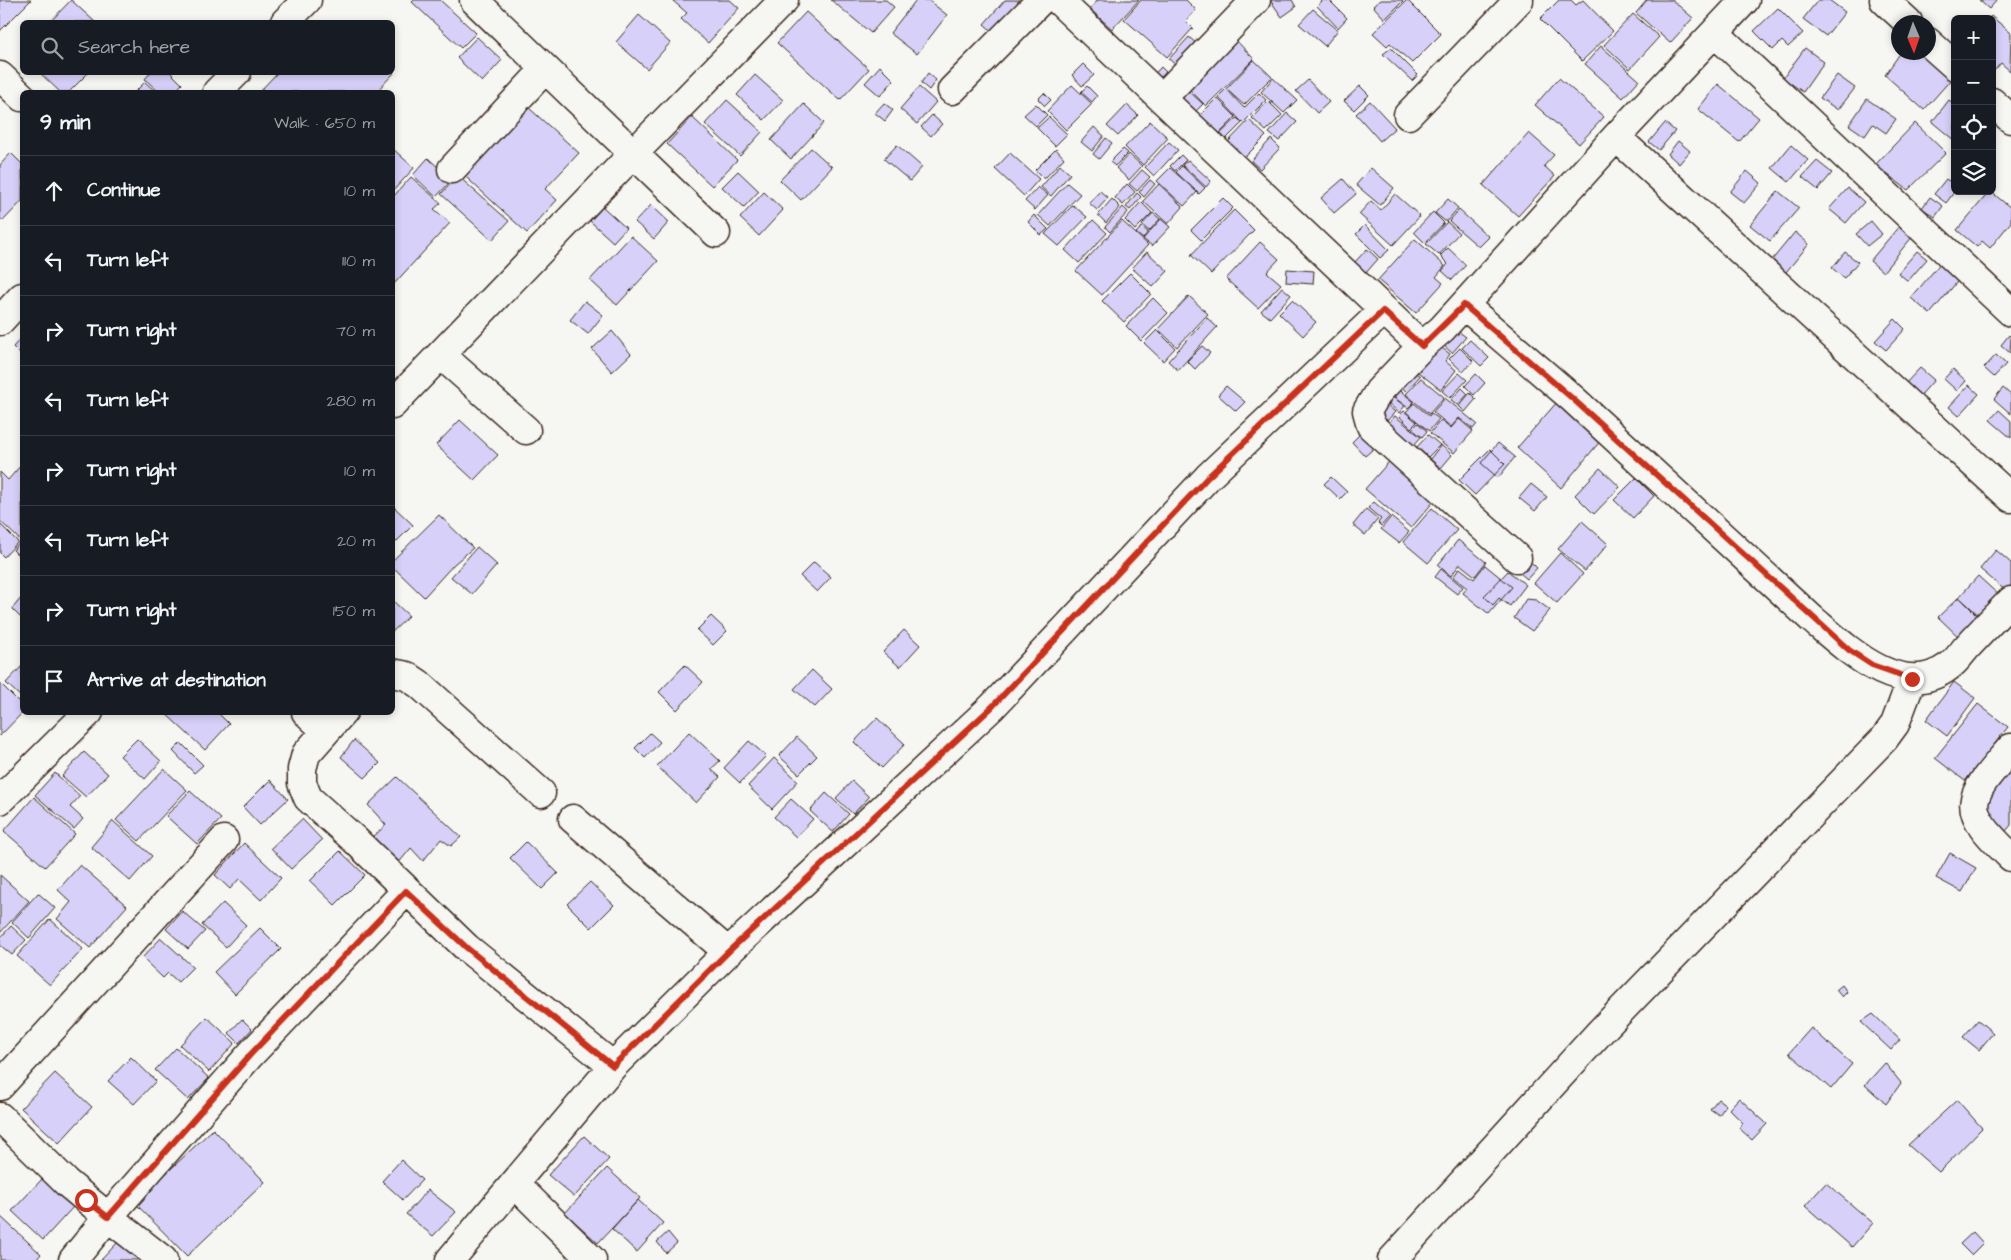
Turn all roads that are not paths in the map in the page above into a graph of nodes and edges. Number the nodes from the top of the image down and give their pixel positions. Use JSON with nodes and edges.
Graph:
{"nodes":[{"id":1,"x":307,"y":0,"type":"edge"},
{"id":2,"x":474,"y":0,"type":"edge"},
{"id":3,"x":784,"y":0,"type":"edge"},
{"id":4,"x":1041,"y":0,"type":"edge"},
{"id":5,"x":1058,"y":0,"type":"edge"},
{"id":6,"x":1256,"y":0,"type":"edge"},
{"id":7,"x":1519,"y":0,"type":"edge"},
{"id":8,"x":1746,"y":0,"type":"edge"},
{"id":9,"x":1884,"y":0,"type":"edge"},
{"id":10,"x":1900,"y":15,"type":"edge"},
{"id":11,"x":287,"y":20,"type":"edge"},
{"id":12,"x":1715,"y":34,"type":"junction"},
{"id":13,"x":1936,"y":49,"type":"edge"},
{"id":14,"x":1951,"y":62,"type":"edge"},
{"id":15,"x":545,"y":69,"type":"junction"},
{"id":16,"x":234,"y":75,"type":"edge"},
{"id":17,"x":0,"y":76,"type":"edge"},
{"id":18,"x":219,"y":90,"type":"edge"},
{"id":19,"x":952,"y":90,"type":"dead end"},
{"id":20,"x":20,"y":95,"type":"edge"},
{"id":21,"x":1162,"y":98,"type":"junction"},
{"id":22,"x":1995,"y":105,"type":"edge"},
{"id":23,"x":1408,"y":115,"type":"dead end"},
{"id":24,"x":2011,"y":119,"type":"edge"},
{"id":25,"x":1616,"y":137,"type":"junction"},
{"id":26,"x":633,"y":154,"type":"junction"},
{"id":27,"x":452,"y":170,"type":"dead end"},
{"id":28,"x":716,"y":233,"type":"dead end"},
{"id":29,"x":20,"y":299,"type":"edge"},
{"id":30,"x":1464,"y":305,"type":"junction"},
{"id":31,"x":1383,"y":311,"type":"junction"},
{"id":32,"x":2011,"y":312,"type":"edge"},
{"id":33,"x":0,"y":321,"type":"edge"},
{"id":34,"x":1422,"y":346,"type":"junction"},
{"id":35,"x":441,"y":354,"type":"junction"},
{"id":36,"x":395,"y":402,"type":"edge"},
{"id":37,"x":526,"y":430,"type":"dead end"},
{"id":38,"x":2011,"y":498,"type":"edge"},
{"id":39,"x":1517,"y":558,"type":"dead end"},
{"id":40,"x":2011,"y":601,"type":"edge"},
{"id":41,"x":395,"y":674,"type":"edge"},
{"id":42,"x":1912,"y":679,"type":"junction"},
{"id":43,"x":86,"y":715,"type":"edge"},
{"id":44,"x":315,"y":715,"type":"edge"},
{"id":45,"x":335,"y":722,"type":"edge"},
{"id":46,"x":2011,"y":748,"type":"edge"},
{"id":47,"x":541,"y":793,"type":"dead end"},
{"id":48,"x":0,"y":800,"type":"edge"},
{"id":49,"x":573,"y":819,"type":"dead end"},
{"id":50,"x":224,"y":840,"type":"dead end"},
{"id":51,"x":2011,"y":857,"type":"edge"},
{"id":52,"x":406,"y":891,"type":"junction"},
{"id":53,"x":728,"y":952,"type":"junction"},
{"id":54,"x":613,"y":1066,"type":"junction"},
{"id":55,"x":0,"y":1086,"type":"edge"},
{"id":56,"x":0,"y":1117,"type":"edge"},
{"id":57,"x":514,"y":1184,"type":"junction"},
{"id":58,"x":108,"y":1217,"type":"junction"},
{"id":59,"x":73,"y":1260,"type":"edge"},
{"id":60,"x":163,"y":1260,"type":"edge"},
{"id":61,"x":450,"y":1260,"type":"edge"},
{"id":62,"x":592,"y":1260,"type":"edge"},
{"id":63,"x":1392,"y":1260,"type":"edge"}],
"edges":[{"from":1,"to":11,"type":"street"},
{"from":2,"to":15,"type":"street"},
{"from":3,"to":26,"type":"street"},
{"from":4,"to":19,"type":"street"},
{"from":5,"to":21,"type":"street"},
{"from":6,"to":21,"type":"street"},
{"from":7,"to":23,"type":"street"},
{"from":8,"to":12,"type":"street"},
{"from":9,"to":10,"type":"street"},
{"from":12,"to":25,"type":"street"},
{"from":12,"to":32,"type":"street"},
{"from":13,"to":14,"type":"street"},
{"from":15,"to":26,"type":"street"},
{"from":15,"to":27,"type":"street"},
{"from":16,"to":18,"type":"street"},
{"from":17,"to":20,"type":"street"},
{"from":21,"to":31,"type":"street"},
{"from":22,"to":24,"type":"street"},
{"from":25,"to":30,"type":"street"},
{"from":25,"to":38,"type":"street"},
{"from":26,"to":28,"type":"street"},
{"from":26,"to":35,"type":"street"},
{"from":29,"to":33,"type":"street"},
{"from":30,"to":34,"type":"street"},
{"from":30,"to":42,"type":"street"},
{"from":31,"to":34,"type":"street"},
{"from":31,"to":53,"type":"street"},
{"from":34,"to":39,"type":"street"},
{"from":35,"to":36,"type":"street"},
{"from":35,"to":37,"type":"street"},
{"from":40,"to":42,"type":"street"},
{"from":41,"to":47,"type":"street"},
{"from":42,"to":63,"type":"street"},
{"from":43,"to":48,"type":"street"},
{"from":44,"to":45,"type":"street"},
{"from":45,"to":52,"type":"street"},
{"from":46,"to":51,"type":"street"},
{"from":49,"to":53,"type":"street"},
{"from":50,"to":55,"type":"street"},
{"from":52,"to":54,"type":"street"},
{"from":52,"to":58,"type":"street"},
{"from":53,"to":54,"type":"street"},
{"from":54,"to":57,"type":"street"},
{"from":56,"to":58,"type":"street"},
{"from":57,"to":61,"type":"street"},
{"from":57,"to":62,"type":"street"},
{"from":58,"to":59,"type":"street"},
{"from":58,"to":60,"type":"street"}]}
